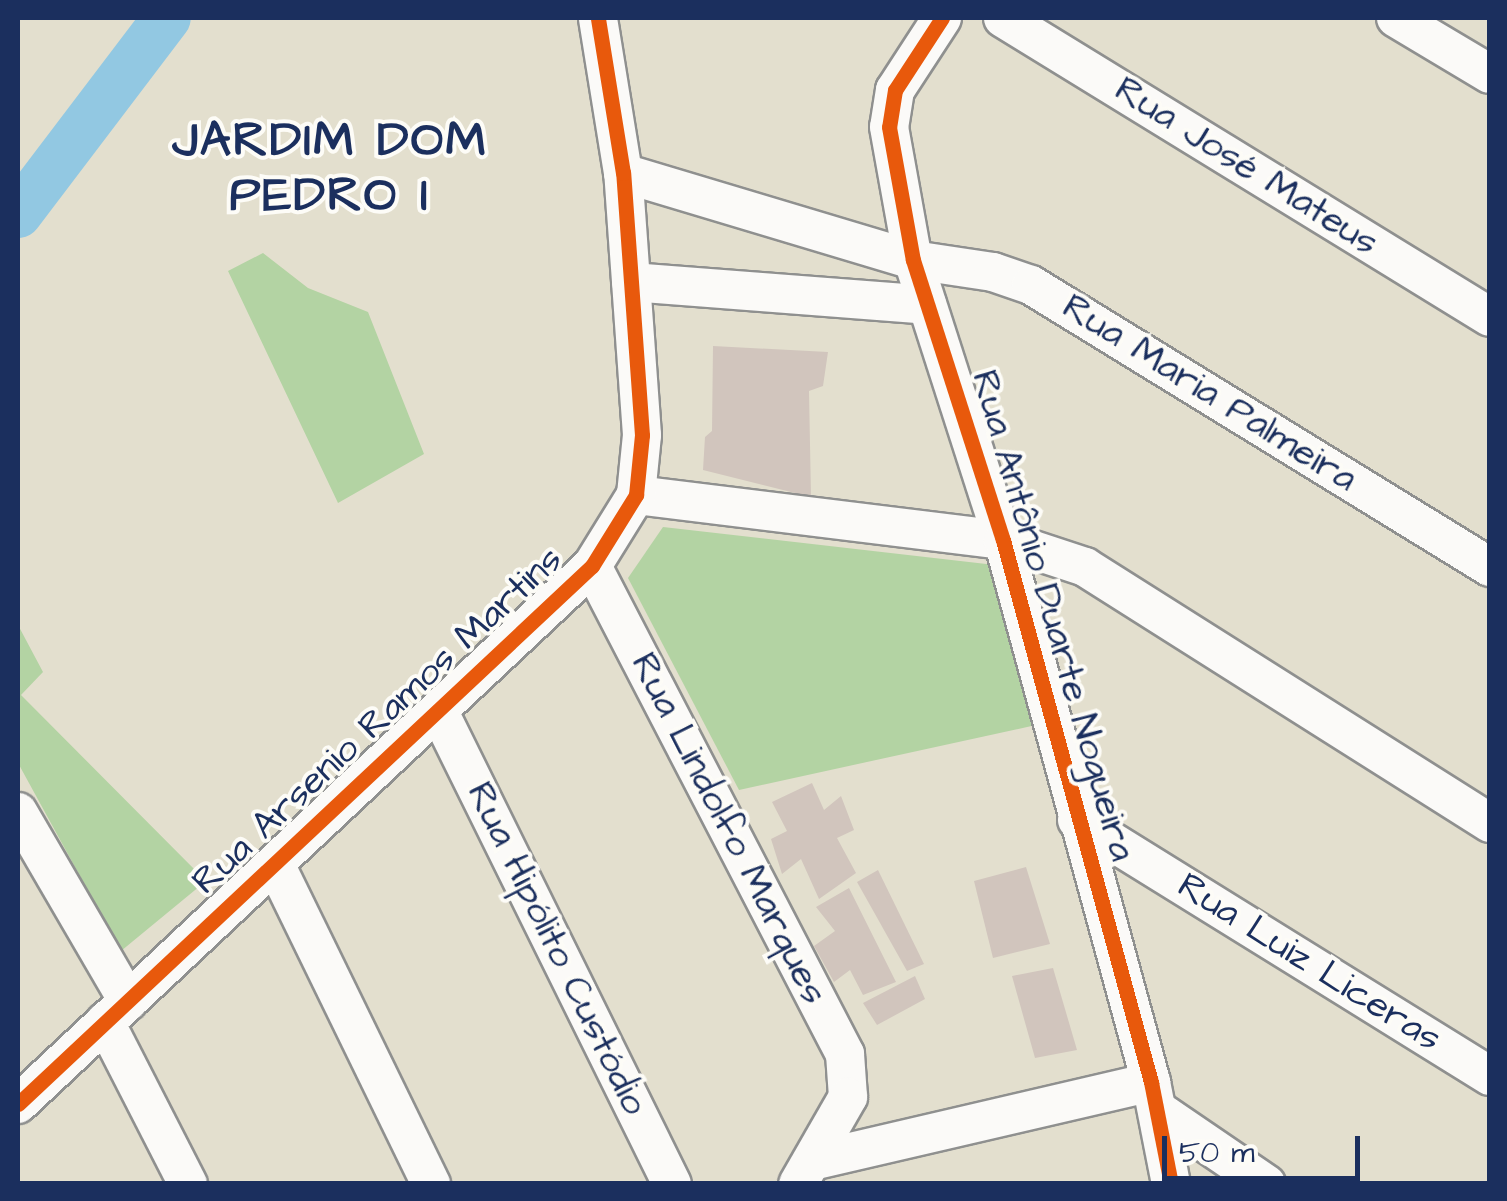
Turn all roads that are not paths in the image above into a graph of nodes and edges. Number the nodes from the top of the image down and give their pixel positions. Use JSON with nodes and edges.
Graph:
{"nodes":[{"id":1,"x":598,"y":18,"type":"edge"},
{"id":2,"x":942,"y":18,"type":"edge"},
{"id":3,"x":1003,"y":18,"type":"edge"},
{"id":4,"x":1396,"y":18,"type":"edge"},
{"id":5,"x":1490,"y":74,"type":"edge"},
{"id":6,"x":622,"y":173,"type":"junction"},
{"id":7,"x":913,"y":260,"type":"junction"},
{"id":8,"x":631,"y":282,"type":"junction"},
{"id":9,"x":927,"y":304,"type":"junction"},
{"id":10,"x":1490,"y":318,"type":"edge"},
{"id":11,"x":636,"y":495,"type":"junction"},
{"id":12,"x":1003,"y":540,"type":"junction"},
{"id":13,"x":592,"y":566,"type":"junction"},
{"id":14,"x":1490,"y":567,"type":"edge"},
{"id":15,"x":440,"y":714,"type":"junction"},
{"id":16,"x":18,"y":812,"type":"edge"},
{"id":17,"x":1077,"y":820,"type":"junction"},
{"id":18,"x":1490,"y":823,"type":"edge"},
{"id":19,"x":275,"y":864,"type":"junction"},
{"id":20,"x":117,"y":1011,"type":"junction"},
{"id":21,"x":1490,"y":1076,"type":"edge"},
{"id":22,"x":1155,"y":1096,"type":"junction"},
{"id":23,"x":18,"y":1104,"type":"edge"},
{"id":24,"x":805,"y":1172,"type":"edge"},
{"id":25,"x":188,"y":1184,"type":"edge"},
{"id":26,"x":431,"y":1184,"type":"edge"},
{"id":27,"x":672,"y":1184,"type":"edge"},
{"id":28,"x":1171,"y":1184,"type":"edge"},
{"id":29,"x":1266,"y":1184,"type":"edge"}],
"edges":[{"from":1,"to":6,"type":"street","name":"Rua Arsenio Ramos Martins"},
{"from":2,"to":7,"type":"street","name":"Rua Antônio Duarte Nogueira"},
{"from":3,"to":10,"type":"street","name":"Rua José Mateus"},
{"from":4,"to":5,"type":"street"},
{"from":6,"to":7,"type":"street","name":"Rua Maria Palmeira"},
{"from":6,"to":8,"type":"street","name":"Rua Arsenio Ramos Martins"},
{"from":7,"to":9,"type":"street","name":"Rua Antônio Duarte Nogueira"},
{"from":7,"to":14,"type":"street","name":"Rua Maria Palmeira"},
{"from":8,"to":9,"type":"street"},
{"from":8,"to":11,"type":"street","name":"Rua Arsenio Ramos Martins"},
{"from":9,"to":12,"type":"street","name":"Rua Antônio Duarte Nogueira"},
{"from":11,"to":12,"type":"street"},
{"from":11,"to":13,"type":"street","name":"Rua Arsenio Ramos Martins"},
{"from":12,"to":17,"type":"street","name":"Rua Antônio Duarte Nogueira"},
{"from":12,"to":18,"type":"street"},
{"from":13,"to":15,"type":"street","name":"Rua Arsenio Ramos Martins"},
{"from":13,"to":24,"type":"street","name":"Rua Lindolfo Marques"},
{"from":15,"to":19,"type":"street","name":"Rua Arsenio Ramos Martins"},
{"from":15,"to":27,"type":"street","name":"Rua Hipólito Custódio"},
{"from":16,"to":20,"type":"street"},
{"from":17,"to":21,"type":"street","name":"Rua Luiz Liceras"},
{"from":17,"to":22,"type":"street","name":"Rua Antônio Duarte Nogueira"},
{"from":19,"to":20,"type":"street","name":"Rua Arsenio Ramos Martins"},
{"from":19,"to":26,"type":"street"},
{"from":20,"to":23,"type":"street","name":"Rua Arsenio Ramos Martins"},
{"from":20,"to":25,"type":"street"},
{"from":22,"to":24,"type":"street"},
{"from":22,"to":28,"type":"street","name":"Rua Antônio Duarte Nogueira"},
{"from":22,"to":29,"type":"street"}]}
